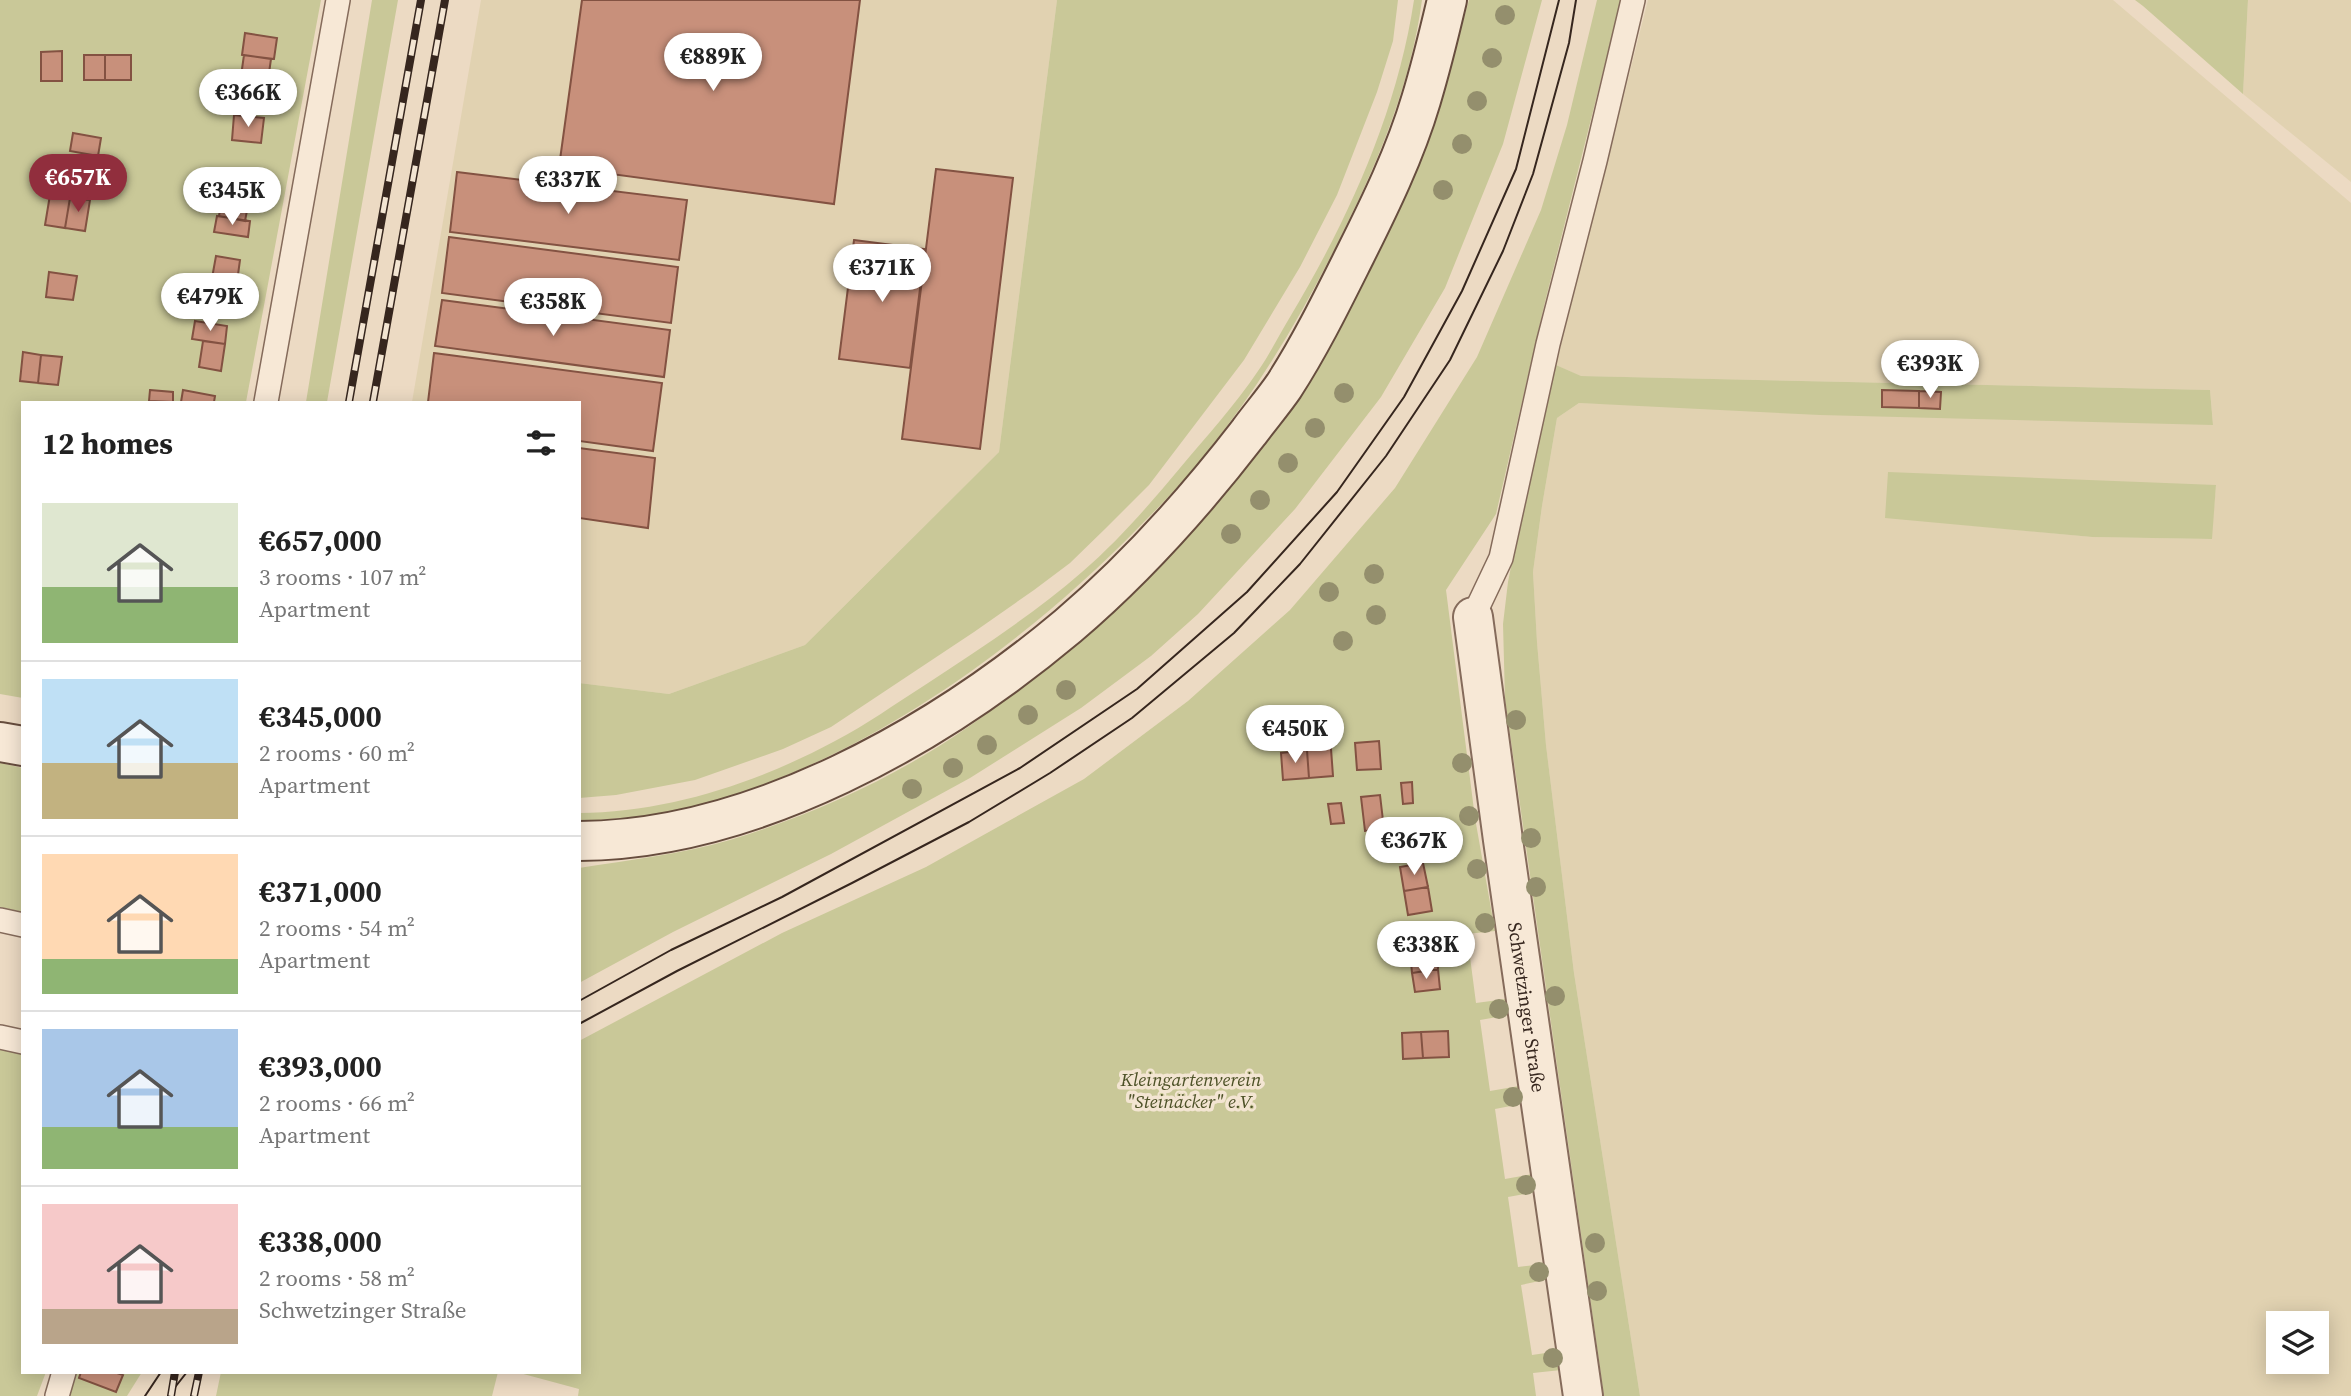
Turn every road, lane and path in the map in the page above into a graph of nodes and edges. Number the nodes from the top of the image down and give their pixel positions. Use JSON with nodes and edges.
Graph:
{"nodes":[{"id":1,"x":338,"y":0,"type":"edge"},
{"id":2,"x":1447,"y":0,"type":"edge"},
{"id":3,"x":1633,"y":0,"type":"edge"},
{"id":4,"x":266,"y":401,"type":"edge"},
{"id":5,"x":1473,"y":617,"type":"joint"},
{"id":6,"x":0,"y":742,"type":"edge"},
{"id":7,"x":21,"y":747,"type":"edge"},
{"id":8,"x":581,"y":841,"type":"edge"},
{"id":9,"x":0,"y":920,"type":"edge"},
{"id":10,"x":21,"y":925,"type":"edge"},
{"id":11,"x":0,"y":1037,"type":"edge"},
{"id":12,"x":21,"y":1042,"type":"edge"},
{"id":13,"x":63,"y":1374,"type":"edge"},
{"id":14,"x":57,"y":1396,"type":"edge"},
{"id":15,"x":1583,"y":1396,"type":"edge"}],
"edges":[{"from":1,"to":4,"type":"lane"},
{"from":2,"to":8,"type":"street"},
{"from":3,"to":5,"type":"lane"},
{"from":5,"to":15,"type":"street","name":"Schwetzinger Straße"},
{"from":6,"to":7,"type":"street"},
{"from":9,"to":10,"type":"lane"},
{"from":11,"to":12,"type":"lane"},
{"from":13,"to":14,"type":"lane"}]}
